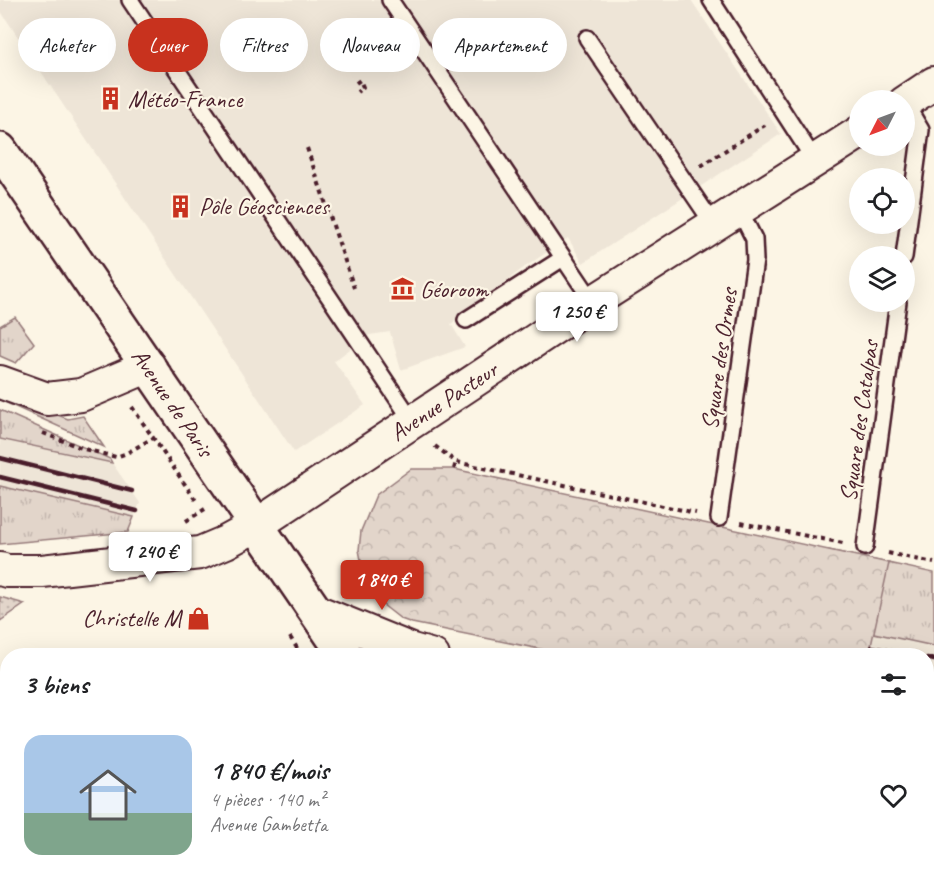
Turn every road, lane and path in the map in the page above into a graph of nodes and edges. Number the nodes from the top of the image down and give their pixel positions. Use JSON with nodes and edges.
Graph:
{"nodes":[{"id":1,"x":129,"y":0,"type":"edge"},
{"id":2,"x":390,"y":0,"type":"edge"},
{"id":3,"x":711,"y":0,"type":"edge"},
{"id":4,"x":587,"y":38,"type":"dead end"},
{"id":5,"x":356,"y":83,"type":"dead end"},
{"id":6,"x":934,"y":83,"type":"edge"},
{"id":7,"x":357,"y":92,"type":"dead end"},
{"id":8,"x":915,"y":96,"type":"edge"},
{"id":9,"x":915,"y":120,"type":"edge"},
{"id":10,"x":766,"y":124,"type":"dead end"},
{"id":11,"x":849,"y":139,"type":"edge"},
{"id":12,"x":307,"y":148,"type":"dead end"},
{"id":13,"x":0,"y":150,"type":"edge"},
{"id":14,"x":815,"y":161,"type":"junction"},
{"id":15,"x":682,"y":178,"type":"junction"},
{"id":16,"x":727,"y":217,"type":"junction"},
{"id":17,"x":905,"y":246,"type":"edge"},
{"id":18,"x":563,"y":258,"type":"junction"},
{"id":19,"x":355,"y":292,"type":"dead end"},
{"id":20,"x":593,"y":302,"type":"junction"},
{"id":21,"x":897,"y":312,"type":"edge"},
{"id":22,"x":466,"y":320,"type":"dead end"},
{"id":23,"x":149,"y":366,"type":"junction"},
{"id":24,"x":0,"y":382,"type":"edge"},
{"id":25,"x":413,"y":422,"type":"junction"},
{"id":26,"x":42,"y":433,"type":"dead end"},
{"id":27,"x":153,"y":438,"type":"dead end"},
{"id":28,"x":456,"y":462,"type":"junction"},
{"id":29,"x":475,"y":466,"type":"dead end"},
{"id":30,"x":454,"y":469,"type":"dead end"},
{"id":31,"x":719,"y":518,"type":"dead end"},
{"id":32,"x":264,"y":520,"type":"junction"},
{"id":33,"x":865,"y":547,"type":"dead end"},
{"id":34,"x":0,"y":569,"type":"edge"},
{"id":35,"x":316,"y":611,"type":"junction"},
{"id":36,"x":341,"y":648,"type":"edge"},
{"id":37,"x":407,"y":648,"type":"edge"}],
"edges":[{"from":1,"to":25,"type":"lane"},
{"from":2,"to":18,"type":"lane"},
{"from":3,"to":14,"type":"lane"},
{"from":4,"to":15,"type":"lane","name":"Square des Ormes"},
{"from":5,"to":7,"type":"path"},
{"from":6,"to":8,"type":"street"},
{"from":9,"to":17,"type":"lane"},
{"from":10,"to":15,"type":"path"},
{"from":11,"to":14,"type":"street","name":"Avenue Pasteur"},
{"from":12,"to":19,"type":"path"},
{"from":13,"to":23,"type":"main road","name":"Avenue de Paris"},
{"from":14,"to":16,"type":"street","name":"Avenue Pasteur"},
{"from":15,"to":16,"type":"lane","name":"Square des Ormes"},
{"from":16,"to":20,"type":"street","name":"Avenue Pasteur"},
{"from":16,"to":31,"type":"lane","name":"Square des Ormes"},
{"from":18,"to":20,"type":"lane"},
{"from":18,"to":22,"type":"lane"},
{"from":20,"to":25,"type":"street","name":"Avenue Pasteur"},
{"from":21,"to":33,"type":"lane","name":"Square des Catalpas"},
{"from":23,"to":24,"type":"street"},
{"from":23,"to":32,"type":"main road","name":"Avenue de Paris"},
{"from":25,"to":28,"type":"path"},
{"from":25,"to":32,"type":"street","name":"Avenue Pasteur"},
{"from":26,"to":27,"type":"path"},
{"from":28,"to":29,"type":"path"},
{"from":28,"to":30,"type":"path"},
{"from":32,"to":34,"type":"street","name":"Avenue Pasteur"},
{"from":32,"to":35,"type":"main road","name":"Avenue de Paris"},
{"from":35,"to":36,"type":"main road","name":"Avenue de Paris"},
{"from":35,"to":37,"type":"street"}]}
